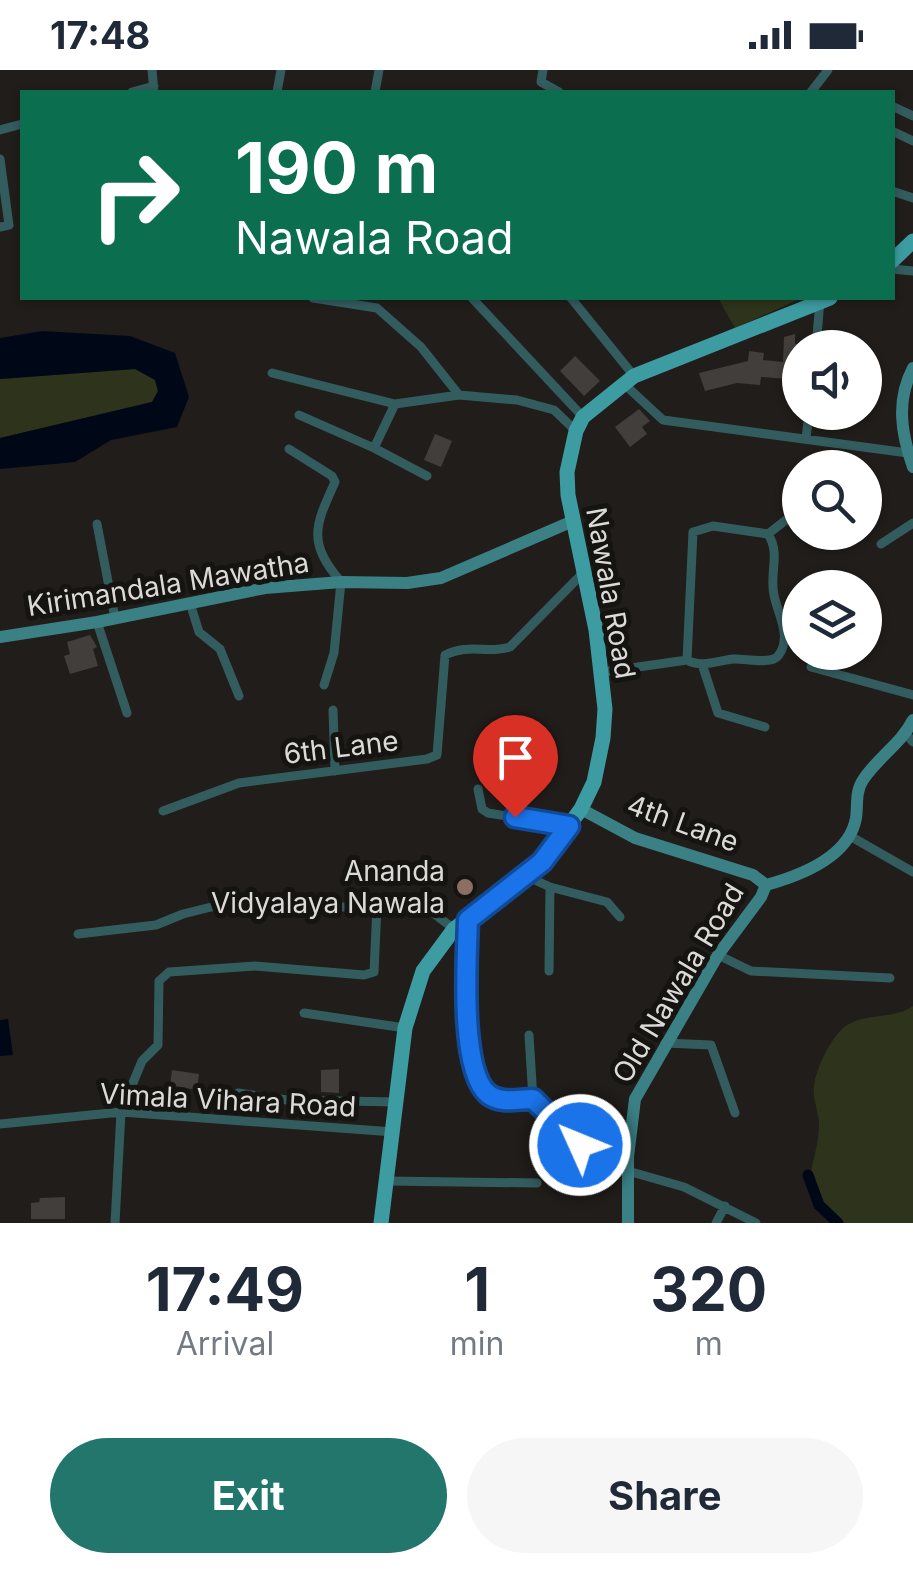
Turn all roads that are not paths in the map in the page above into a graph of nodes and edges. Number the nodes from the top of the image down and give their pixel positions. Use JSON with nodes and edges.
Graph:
{"nodes":[{"id":1,"x":152,"y":70,"type":"edge"},
{"id":2,"x":543,"y":70,"type":"edge"},
{"id":3,"x":828,"y":70,"type":"edge"},
{"id":4,"x":154,"y":89,"type":"edge"},
{"id":5,"x":555,"y":90,"type":"edge"},
{"id":6,"x":813,"y":90,"type":"edge"},
{"id":7,"x":0,"y":160,"type":"edge"},
{"id":8,"x":0,"y":227,"type":"edge"},
{"id":9,"x":913,"y":242,"type":"edge"},
{"id":10,"x":895,"y":262,"type":"edge"},
{"id":11,"x":326,"y":300,"type":"edge"},
{"id":12,"x":474,"y":300,"type":"edge"},
{"id":13,"x":571,"y":300,"type":"edge"},
{"id":14,"x":822,"y":300,"type":"edge"},
{"id":15,"x":824,"y":300,"type":"edge"},
{"id":16,"x":819,"y":330,"type":"edge"},
{"id":17,"x":913,"y":368,"type":"edge"},
{"id":18,"x":272,"y":372,"type":"dead end"},
{"id":19,"x":629,"y":379,"type":"junction"},
{"id":20,"x":458,"y":396,"type":"junction"},
{"id":21,"x":395,"y":404,"type":"junction"},
{"id":22,"x":299,"y":415,"type":"dead end"},
{"id":23,"x":580,"y":424,"type":"junction"},
{"id":24,"x":908,"y":424,"type":"edge"},
{"id":25,"x":807,"y":430,"type":"edge"},
{"id":26,"x":806,"y":439,"type":"junction"},
{"id":27,"x":374,"y":448,"type":"junction"},
{"id":28,"x":288,"y":450,"type":"dead end"},
{"id":29,"x":911,"y":460,"type":"edge"},
{"id":30,"x":427,"y":476,"type":"dead end"},
{"id":31,"x":573,"y":522,"type":"junction"},
{"id":32,"x":913,"y":523,"type":"edge"},
{"id":33,"x":97,"y":524,"type":"dead end"},
{"id":34,"x":782,"y":524,"type":"edge"},
{"id":35,"x":768,"y":534,"type":"junction"},
{"id":36,"x":882,"y":543,"type":"edge"},
{"id":37,"x":583,"y":572,"type":"junction"},
{"id":38,"x":341,"y":582,"type":"junction"},
{"id":39,"x":190,"y":604,"type":"junction"},
{"id":40,"x":115,"y":618,"type":"junction"},
{"id":41,"x":97,"y":622,"type":"junction"},
{"id":42,"x":0,"y":637,"type":"edge"},
{"id":43,"x":687,"y":660,"type":"junction"},
{"id":44,"x":702,"y":664,"type":"junction"},
{"id":45,"x":822,"y":670,"type":"edge"},
{"id":46,"x":602,"y":672,"type":"junction"},
{"id":47,"x":324,"y":685,"type":"dead end"},
{"id":48,"x":239,"y":696,"type":"dead end"},
{"id":49,"x":913,"y":696,"type":"edge"},
{"id":50,"x":333,"y":710,"type":"dead end"},
{"id":51,"x":128,"y":713,"type":"dead end"},
{"id":52,"x":913,"y":720,"type":"edge"},
{"id":53,"x":765,"y":727,"type":"dead end"},
{"id":54,"x":909,"y":738,"type":"edge"},
{"id":55,"x":335,"y":771,"type":"junction"},
{"id":56,"x":478,"y":789,"type":"dead end"},
{"id":57,"x":581,"y":809,"type":"junction"},
{"id":58,"x":163,"y":811,"type":"dead end"},
{"id":59,"x":569,"y":826,"type":"junction"},
{"id":60,"x":850,"y":836,"type":"junction"},
{"id":61,"x":913,"y":872,"type":"edge"},
{"id":62,"x":526,"y":876,"type":"junction"},
{"id":63,"x":766,"y":885,"type":"junction"},
{"id":64,"x":550,"y":887,"type":"junction"},
{"id":65,"x":377,"y":906,"type":"junction"},
{"id":66,"x":620,"y":917,"type":"dead end"},
{"id":67,"x":461,"y":924,"type":"junction"},
{"id":68,"x":78,"y":934,"type":"dead end"},
{"id":69,"x":718,"y":955,"type":"junction"},
{"id":70,"x":549,"y":972,"type":"dead end"},
{"id":71,"x":890,"y":978,"type":"dead end"},
{"id":72,"x":304,"y":1014,"type":"dead end"},
{"id":73,"x":405,"y":1028,"type":"junction"},
{"id":74,"x":528,"y":1035,"type":"dead end"},
{"id":75,"x":665,"y":1043,"type":"junction"},
{"id":76,"x":238,"y":1093,"type":"dead end"},
{"id":77,"x":533,"y":1099,"type":"junction"},
{"id":78,"x":398,"y":1102,"type":"junction"},
{"id":79,"x":121,"y":1112,"type":"junction"},
{"id":80,"x":735,"y":1113,"type":"dead end"},
{"id":81,"x":0,"y":1124,"type":"edge"},
{"id":82,"x":394,"y":1132,"type":"junction"},
{"id":83,"x":628,"y":1164,"type":"junction"},
{"id":84,"x":387,"y":1181,"type":"junction"},
{"id":85,"x":537,"y":1183,"type":"dead end"},
{"id":86,"x":724,"y":1206,"type":"junction"},
{"id":87,"x":116,"y":1222,"type":"edge"},
{"id":88,"x":381,"y":1223,"type":"edge"},
{"id":89,"x":628,"y":1223,"type":"edge"},
{"id":90,"x":716,"y":1223,"type":"edge"},
{"id":91,"x":756,"y":1223,"type":"edge"}],
"edges":[{"from":1,"to":4,"type":"street"},
{"from":2,"to":5,"type":"street"},
{"from":3,"to":6,"type":"street"},
{"from":7,"to":8,"type":"street"},
{"from":9,"to":10,"type":"main road"},
{"from":11,"to":20,"type":"street"},
{"from":12,"to":23,"type":"street"},
{"from":13,"to":19,"type":"street"},
{"from":14,"to":19,"type":"main road"},
{"from":15,"to":16,"type":"street"},
{"from":17,"to":24,"type":"street"},
{"from":18,"to":21,"type":"street"},
{"from":19,"to":23,"type":"main road"},
{"from":19,"to":26,"type":"street"},
{"from":20,"to":21,"type":"street"},
{"from":20,"to":23,"type":"street"},
{"from":21,"to":27,"type":"street"},
{"from":22,"to":27,"type":"street"},
{"from":23,"to":31,"type":"main road","name":"Nawala Road"},
{"from":24,"to":29,"type":"street"},
{"from":25,"to":26,"type":"street"},
{"from":26,"to":29,"type":"street"},
{"from":27,"to":30,"type":"street"},
{"from":28,"to":38,"type":"street"},
{"from":31,"to":37,"type":"main road","name":"Nawala Road"},
{"from":31,"to":38,"type":"street","name":"Kirimandala Mawatha"},
{"from":32,"to":36,"type":"street"},
{"from":33,"to":40,"type":"street"},
{"from":34,"to":35,"type":"street"},
{"from":35,"to":43,"type":"street"},
{"from":35,"to":44,"type":"street"},
{"from":37,"to":46,"type":"main road","name":"Nawala Road"},
{"from":37,"to":55,"type":"street","name":"6th Lane"},
{"from":38,"to":39,"type":"street","name":"Kirimandala Mawatha"},
{"from":38,"to":47,"type":"street"},
{"from":39,"to":40,"type":"street","name":"Kirimandala Mawatha"},
{"from":39,"to":48,"type":"street"},
{"from":40,"to":41,"type":"street","name":"Kirimandala Mawatha"},
{"from":41,"to":42,"type":"street","name":"Kirimandala Mawatha"},
{"from":41,"to":51,"type":"street"},
{"from":43,"to":44,"type":"street"},
{"from":43,"to":46,"type":"street"},
{"from":44,"to":53,"type":"street"},
{"from":45,"to":49,"type":"street"},
{"from":46,"to":57,"type":"main road","name":"Nawala Road"},
{"from":50,"to":55,"type":"street"},
{"from":52,"to":54,"type":"street"},
{"from":54,"to":60,"type":"street"},
{"from":55,"to":58,"type":"street","name":"6th Lane"},
{"from":56,"to":59,"type":"street"},
{"from":57,"to":59,"type":"main road","name":"Nawala Road"},
{"from":57,"to":63,"type":"street","name":"4th Lane"},
{"from":59,"to":62,"type":"main road","name":"Nawala Road"},
{"from":60,"to":61,"type":"street"},
{"from":60,"to":63,"type":"street","name":"Old Nawala Road"},
{"from":62,"to":64,"type":"street"},
{"from":62,"to":67,"type":"main road","name":"Nawala Road"},
{"from":63,"to":69,"type":"street","name":"Old Nawala Road"},
{"from":64,"to":66,"type":"street"},
{"from":64,"to":70,"type":"street"},
{"from":65,"to":67,"type":"street"},
{"from":65,"to":68,"type":"street"},
{"from":65,"to":79,"type":"street"},
{"from":67,"to":73,"type":"main road","name":"Nawala Road"},
{"from":67,"to":77,"type":"street"},
{"from":69,"to":71,"type":"street"},
{"from":69,"to":75,"type":"street","name":"Old Nawala Road"},
{"from":72,"to":73,"type":"street"},
{"from":73,"to":78,"type":"main road","name":"Nawala Road"},
{"from":74,"to":77,"type":"street"},
{"from":75,"to":80,"type":"street"},
{"from":75,"to":83,"type":"street","name":"Old Nawala Road"},
{"from":76,"to":78,"type":"street"},
{"from":77,"to":83,"type":"street"},
{"from":78,"to":82,"type":"main road","name":"Nawala Road"},
{"from":79,"to":81,"type":"street","name":"Vimala Vihara Road"},
{"from":79,"to":82,"type":"street","name":"Vimala Vihara Road"},
{"from":79,"to":87,"type":"street"},
{"from":82,"to":84,"type":"main road","name":"Nawala Road"},
{"from":83,"to":86,"type":"street"},
{"from":83,"to":89,"type":"street","name":"Old Nawala Road"},
{"from":84,"to":85,"type":"street"},
{"from":84,"to":88,"type":"main road","name":"Nawala Road"},
{"from":86,"to":90,"type":"street"},
{"from":86,"to":91,"type":"street"}]}
